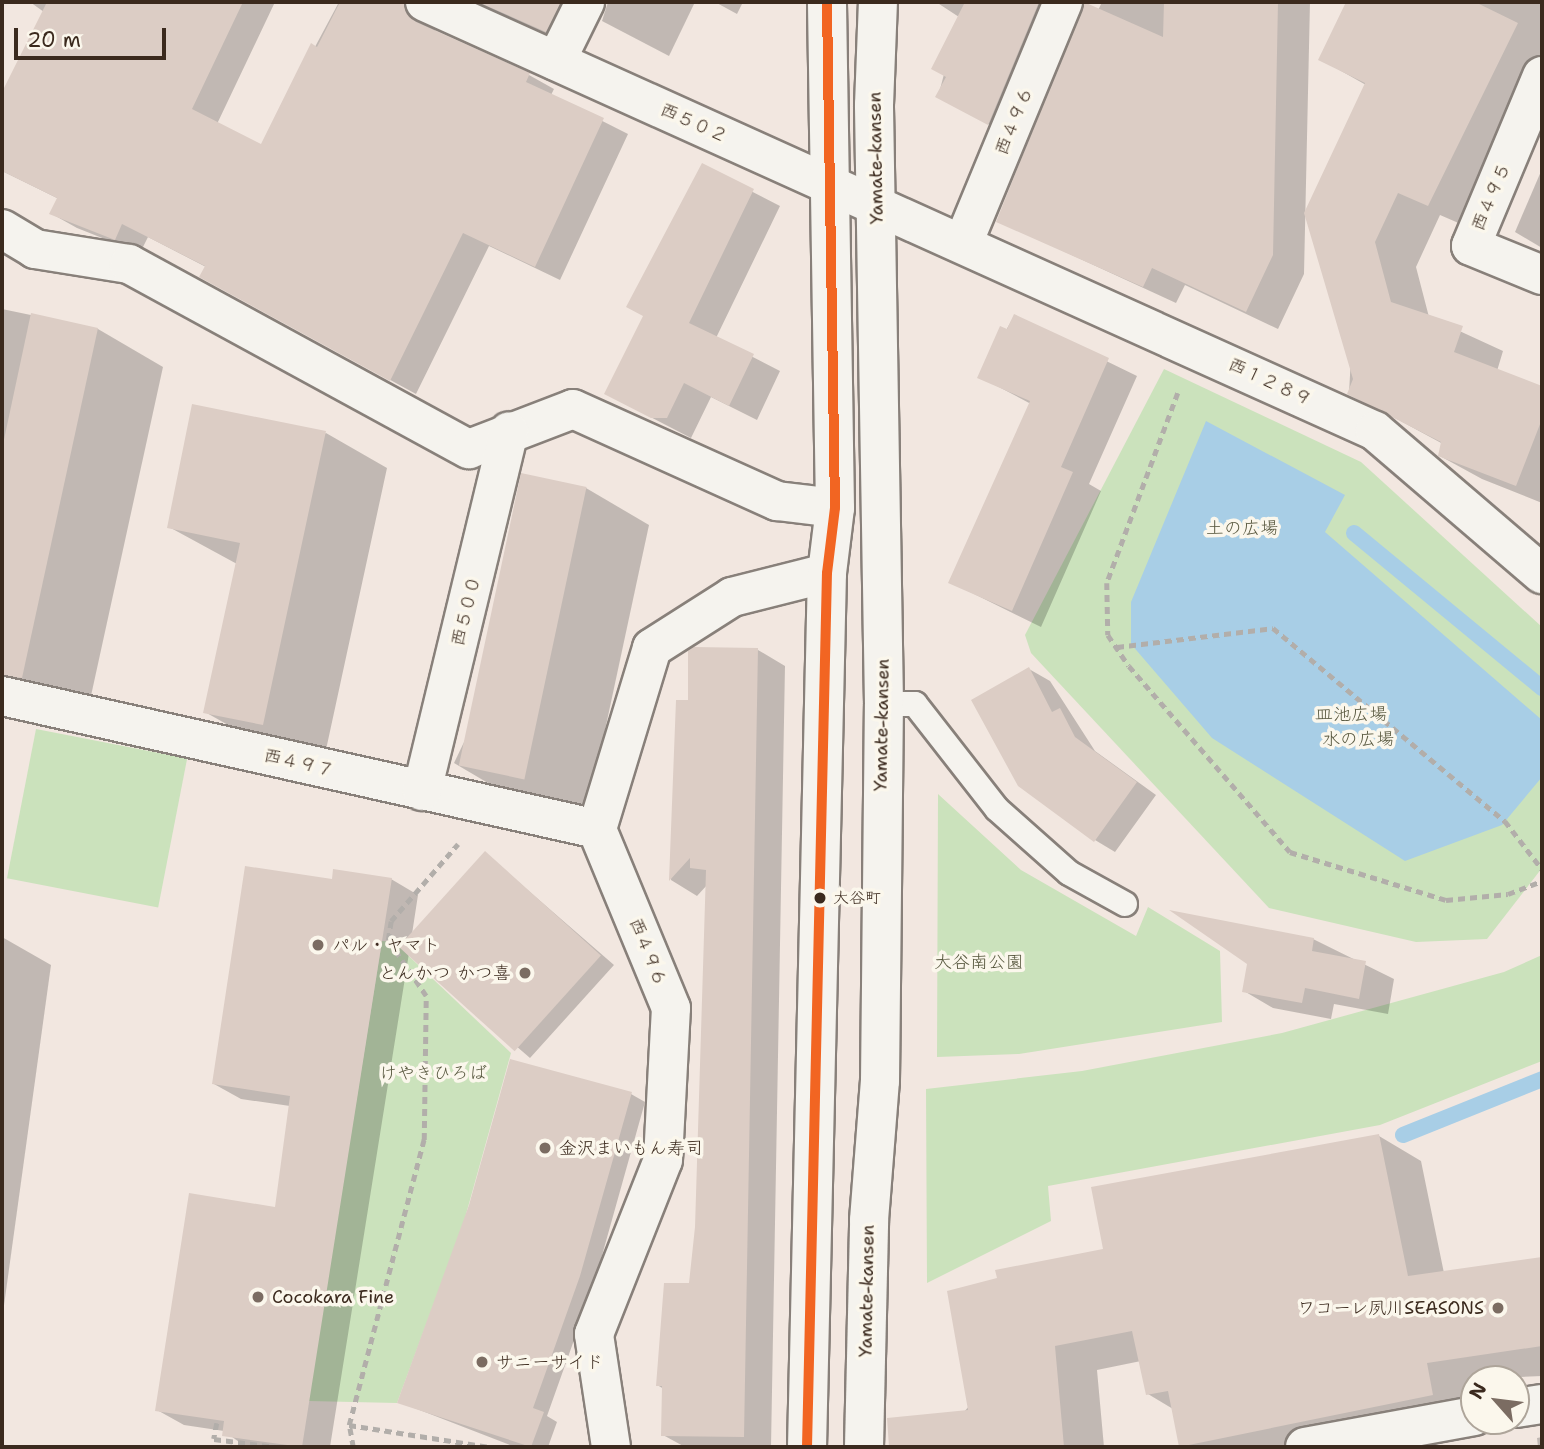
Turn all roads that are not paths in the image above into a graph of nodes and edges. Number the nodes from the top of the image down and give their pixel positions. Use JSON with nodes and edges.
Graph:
{"nodes":[{"id":1,"x":425,"y":2,"type":"edge"},
{"id":2,"x":585,"y":2,"type":"edge"},
{"id":3,"x":827,"y":2,"type":"edge"},
{"id":4,"x":878,"y":2,"type":"edge"},
{"id":5,"x":1063,"y":2,"type":"edge"},
{"id":6,"x":556,"y":61,"type":"junction"},
{"id":7,"x":1542,"y":76,"type":"edge"},
{"id":8,"x":829,"y":181,"type":"junction"},
{"id":9,"x":877,"y":202,"type":"junction"},
{"id":10,"x":2,"y":229,"type":"edge"},
{"id":11,"x":964,"y":241,"type":"junction"},
{"id":12,"x":1542,"y":275,"type":"edge"},
{"id":13,"x":509,"y":431,"type":"junction"},
{"id":14,"x":835,"y":508,"type":"junction"},
{"id":15,"x":827,"y":573,"type":"junction"},
{"id":16,"x":1542,"y":574,"type":"edge"},
{"id":17,"x":2,"y":696,"type":"edge"},
{"id":18,"x":884,"y":704,"type":"junction"},
{"id":19,"x":422,"y":791,"type":"junction"},
{"id":20,"x":597,"y":829,"type":"junction"},
{"id":21,"x":1125,"y":904,"type":"dead end"},
{"id":22,"x":1460,"y":1419,"type":"edge"},
{"id":23,"x":611,"y":1447,"type":"edge"},
{"id":24,"x":807,"y":1447,"type":"edge"},
{"id":25,"x":864,"y":1447,"type":"edge"},
{"id":26,"x":1305,"y":1447,"type":"edge"}],
"edges":[{"from":1,"to":6,"type":"street","name":"西５０２"},
{"from":2,"to":6,"type":"street"},
{"from":3,"to":8,"type":"street"},
{"from":4,"to":9,"type":"street","name":"Yamate-kansen"},
{"from":5,"to":11,"type":"street","name":"西４９６"},
{"from":6,"to":8,"type":"street","name":"西５０２"},
{"from":7,"to":12,"type":"street","name":"西４９５"},
{"from":8,"to":9,"type":"street","name":"西５０２"},
{"from":8,"to":14,"type":"street"},
{"from":9,"to":11,"type":"street","name":"西５０２"},
{"from":9,"to":18,"type":"street","name":"Yamate-kansen"},
{"from":10,"to":13,"type":"street"},
{"from":11,"to":16,"type":"street","name":"西１２８９"},
{"from":13,"to":14,"type":"street"},
{"from":13,"to":19,"type":"street","name":"西５００"},
{"from":14,"to":15,"type":"street"},
{"from":15,"to":20,"type":"street"},
{"from":15,"to":24,"type":"street"},
{"from":17,"to":19,"type":"street","name":"西４９７"},
{"from":18,"to":21,"type":"lane"},
{"from":18,"to":25,"type":"street","name":"Yamate-kansen"},
{"from":19,"to":20,"type":"street","name":"西４９７"},
{"from":20,"to":23,"type":"street","name":"西４９６"},
{"from":22,"to":26,"type":"street"}]}
